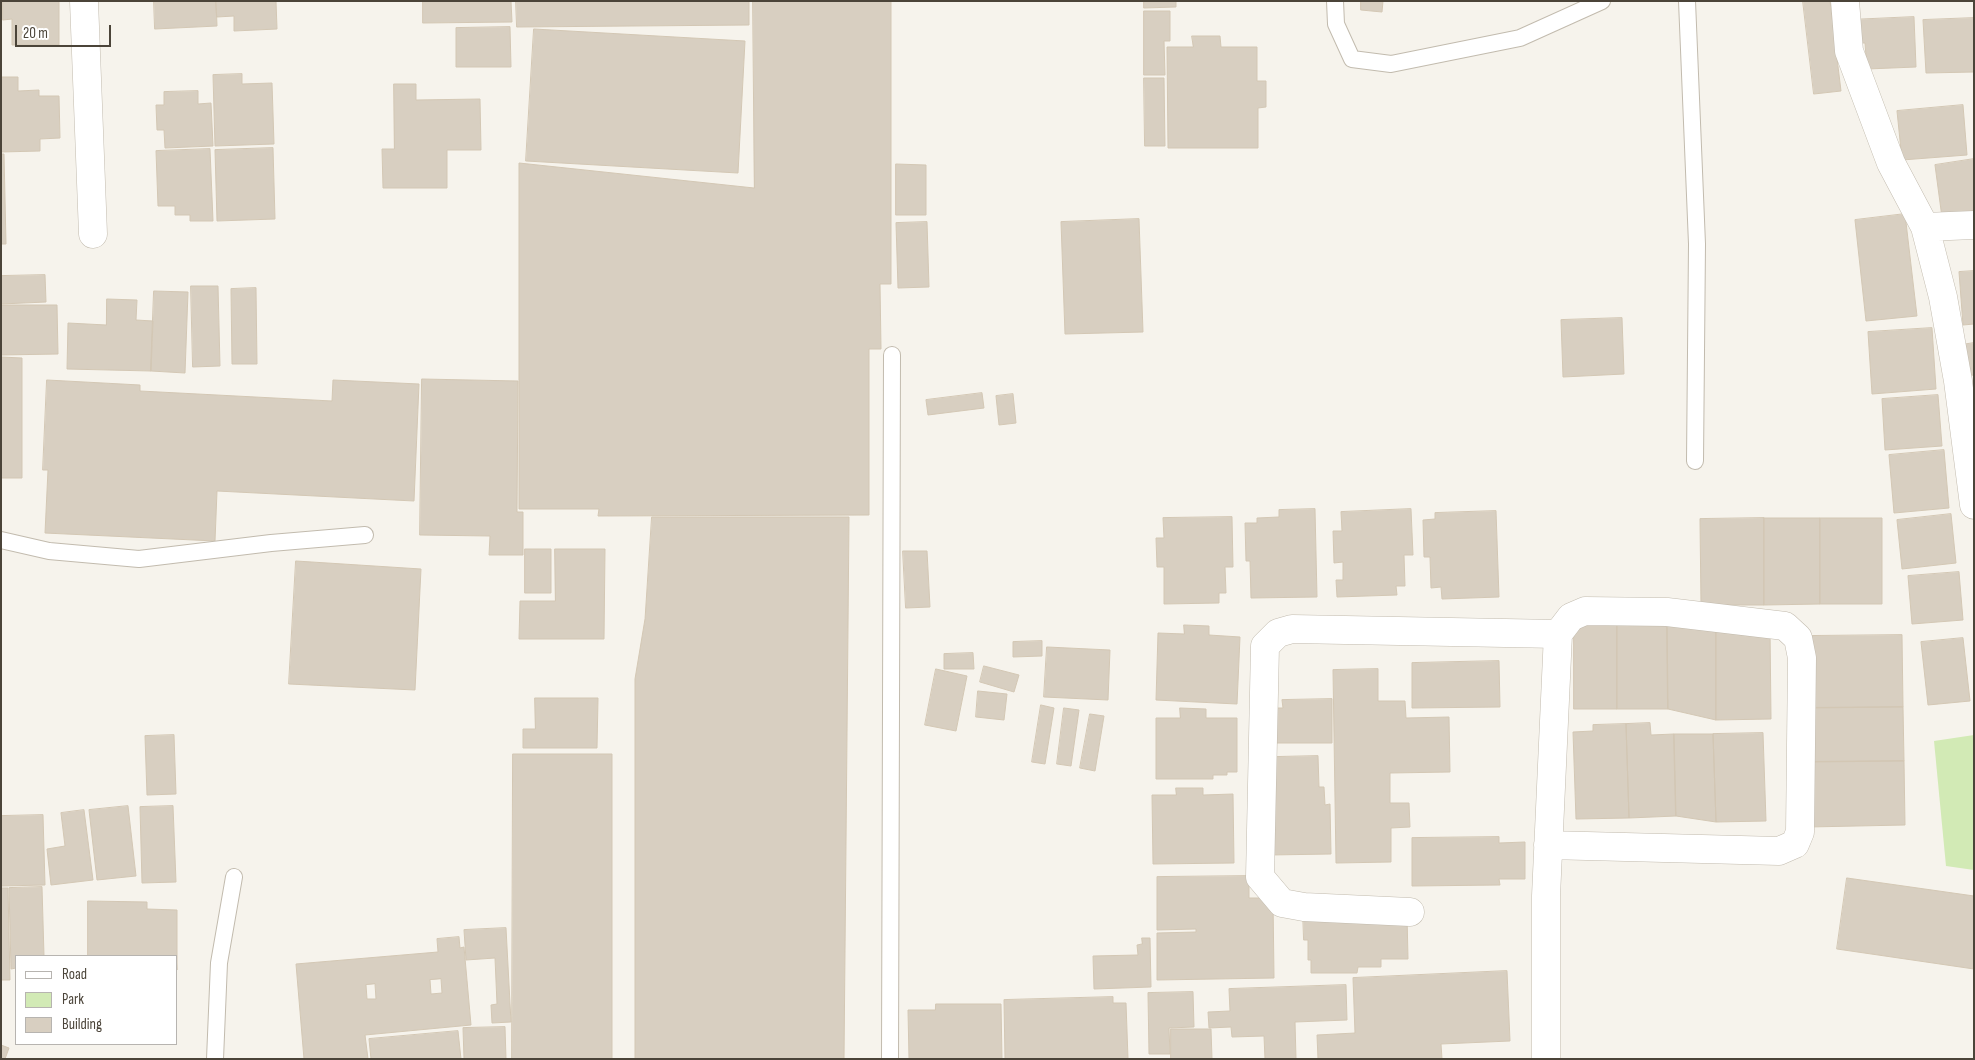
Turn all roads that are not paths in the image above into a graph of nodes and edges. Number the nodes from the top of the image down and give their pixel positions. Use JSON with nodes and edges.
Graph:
{"nodes":[{"id":1,"x":84,"y":1,"type":"edge"},
{"id":2,"x":1335,"y":1,"type":"edge"},
{"id":3,"x":1602,"y":1,"type":"edge"},
{"id":4,"x":1687,"y":1,"type":"edge"},
{"id":5,"x":1845,"y":1,"type":"edge"},
{"id":6,"x":1974,"y":225,"type":"edge"},
{"id":7,"x":1925,"y":227,"type":"junction"},
{"id":8,"x":93,"y":234,"type":"dead end"},
{"id":9,"x":892,"y":355,"type":"dead end"},
{"id":10,"x":1694,"y":461,"type":"dead end"},
{"id":11,"x":1974,"y":505,"type":"edge"},
{"id":12,"x":365,"y":535,"type":"dead end"},
{"id":13,"x":1,"y":540,"type":"edge"},
{"id":14,"x":1558,"y":634,"type":"junction"},
{"id":15,"x":1548,"y":845,"type":"junction"},
{"id":16,"x":234,"y":878,"type":"dead end"},
{"id":17,"x":1410,"y":912,"type":"dead end"},
{"id":18,"x":215,"y":1059,"type":"edge"},
{"id":19,"x":890,"y":1059,"type":"edge"},
{"id":20,"x":1546,"y":1059,"type":"edge"}],
"edges":[{"from":1,"to":8,"type":"street"},
{"from":2,"to":3,"type":"lane"},
{"from":4,"to":10,"type":"lane"},
{"from":5,"to":7,"type":"street"},
{"from":6,"to":7,"type":"street"},
{"from":7,"to":11,"type":"street"},
{"from":9,"to":19,"type":"lane"},
{"from":12,"to":13,"type":"lane"},
{"from":14,"to":15,"type":"street"},
{"from":14,"to":15,"type":"street"},
{"from":14,"to":17,"type":"street"},
{"from":15,"to":20,"type":"street"},
{"from":16,"to":18,"type":"lane"}]}
